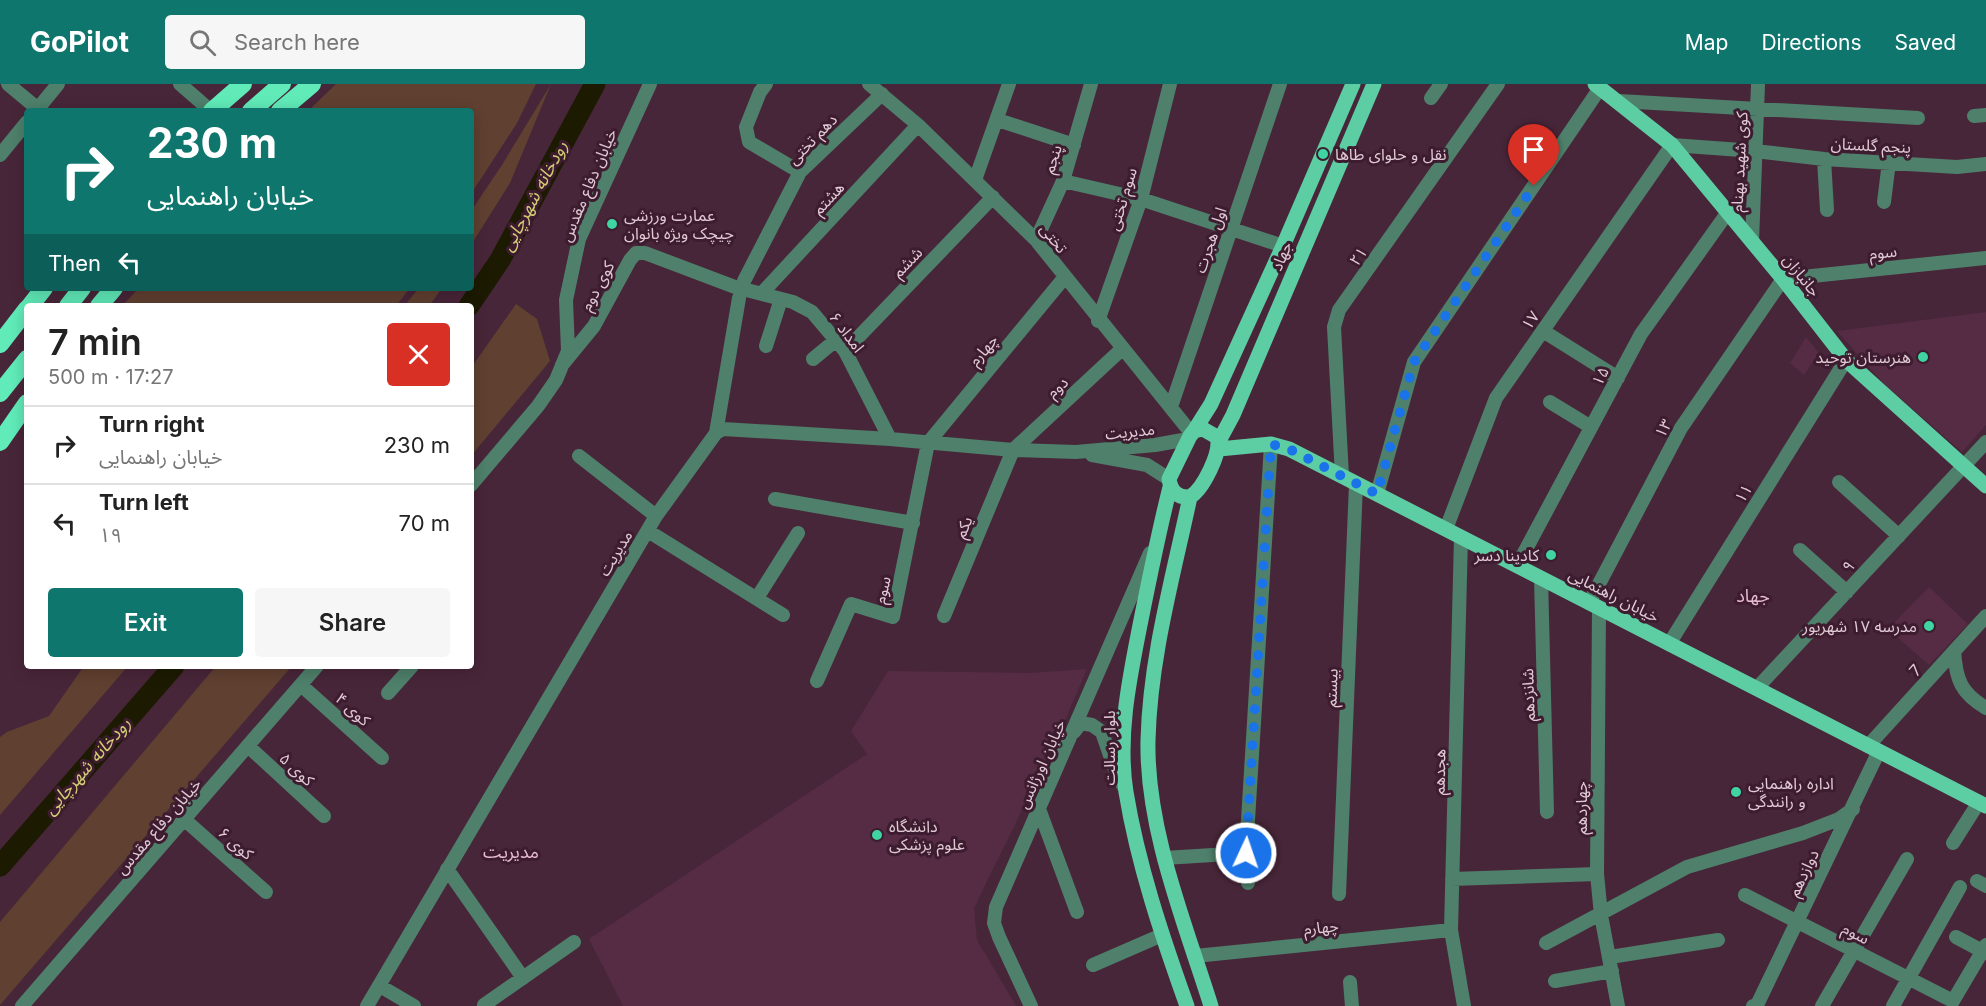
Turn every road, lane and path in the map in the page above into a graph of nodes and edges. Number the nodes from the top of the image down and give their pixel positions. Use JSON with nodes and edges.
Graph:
{"nodes":[{"id":1,"x":8,"y":84,"type":"edge"},
{"id":2,"x":58,"y":84,"type":"edge"},
{"id":3,"x":180,"y":84,"type":"edge"},
{"id":4,"x":231,"y":84,"type":"edge"},
{"id":5,"x":243,"y":84,"type":"edge"},
{"id":6,"x":282,"y":84,"type":"edge"},
{"id":7,"x":312,"y":84,"type":"edge"},
{"id":8,"x":650,"y":84,"type":"edge"},
{"id":9,"x":765,"y":84,"type":"edge"},
{"id":10,"x":869,"y":84,"type":"edge"},
{"id":11,"x":1010,"y":84,"type":"edge"},
{"id":12,"x":1091,"y":84,"type":"edge"},
{"id":13,"x":1170,"y":84,"type":"edge"},
{"id":14,"x":1280,"y":84,"type":"edge"},
{"id":15,"x":1353,"y":84,"type":"edge"},
{"id":16,"x":1374,"y":84,"type":"edge"},
{"id":17,"x":1440,"y":84,"type":"edge"},
{"id":18,"x":1498,"y":84,"type":"edge"},
{"id":19,"x":1758,"y":84,"type":"edge"},
{"id":20,"x":1598,"y":86,"type":"edge"},
{"id":21,"x":882,"y":94,"type":"junction"},
{"id":22,"x":1431,"y":98,"type":"dead end"},
{"id":23,"x":1619,"y":101,"type":"junction"},
{"id":24,"x":35,"y":108,"type":"edge"},
{"id":25,"x":39,"y":108,"type":"edge"},
{"id":26,"x":208,"y":108,"type":"edge"},
{"id":27,"x":214,"y":108,"type":"edge"},
{"id":28,"x":215,"y":108,"type":"edge"},
{"id":29,"x":254,"y":108,"type":"edge"},
{"id":30,"x":284,"y":108,"type":"edge"},
{"id":31,"x":1758,"y":110,"type":"junction"},
{"id":32,"x":1918,"y":118,"type":"dead end"},
{"id":33,"x":998,"y":120,"type":"junction"},
{"id":34,"x":24,"y":125,"type":"edge"},
{"id":35,"x":918,"y":126,"type":"junction"},
{"id":36,"x":3,"y":145,"type":"edge"},
{"id":37,"x":1074,"y":145,"type":"junction"},
{"id":38,"x":1672,"y":145,"type":"junction"},
{"id":39,"x":1755,"y":151,"type":"junction"},
{"id":40,"x":1824,"y":159,"type":"junction"},
{"id":41,"x":1890,"y":162,"type":"junction"},
{"id":42,"x":1986,"y":164,"type":"edge"},
{"id":43,"x":800,"y":172,"type":"junction"},
{"id":44,"x":975,"y":180,"type":"junction"},
{"id":45,"x":1063,"y":181,"type":"junction"},
{"id":46,"x":993,"y":197,"type":"junction"},
{"id":47,"x":1141,"y":199,"type":"junction"},
{"id":48,"x":1884,"y":202,"type":"dead end"},
{"id":49,"x":1827,"y":210,"type":"dead end"},
{"id":50,"x":1728,"y":212,"type":"junction"},
{"id":51,"x":1231,"y":229,"type":"junction"},
{"id":52,"x":1035,"y":240,"type":"junction"},
{"id":53,"x":1752,"y":242,"type":"junction"},
{"id":54,"x":1283,"y":246,"type":"junction"},
{"id":55,"x":1986,"y":258,"type":"edge"},
{"id":56,"x":1064,"y":278,"type":"junction"},
{"id":57,"x":1782,"y":279,"type":"junction"},
{"id":58,"x":741,"y":289,"type":"junction"},
{"id":59,"x":42,"y":291,"type":"edge"},
{"id":60,"x":80,"y":291,"type":"edge"},
{"id":61,"x":112,"y":291,"type":"edge"},
{"id":62,"x":762,"y":293,"type":"junction"},
{"id":63,"x":781,"y":298,"type":"junction"},
{"id":64,"x":32,"y":303,"type":"edge"},
{"id":65,"x":70,"y":303,"type":"edge"},
{"id":66,"x":102,"y":303,"type":"edge"},
{"id":67,"x":24,"y":313,"type":"edge"},
{"id":68,"x":1098,"y":321,"type":"junction"},
{"id":69,"x":1543,"y":331,"type":"junction"},
{"id":70,"x":0,"y":344,"type":"edge"},
{"id":71,"x":840,"y":345,"type":"junction"},
{"id":72,"x":766,"y":346,"type":"dead end"},
{"id":73,"x":1123,"y":348,"type":"junction"},
{"id":74,"x":813,"y":359,"type":"dead end"},
{"id":75,"x":1846,"y":360,"type":"junction"},
{"id":76,"x":24,"y":362,"type":"edge"},
{"id":77,"x":562,"y":365,"type":"junction"},
{"id":78,"x":1618,"y":378,"type":"junction"},
{"id":79,"x":0,"y":393,"type":"edge"},
{"id":80,"x":1550,"y":402,"type":"dead end"},
{"id":81,"x":1211,"y":404,"type":"junction"},
{"id":82,"x":24,"y":407,"type":"edge"},
{"id":83,"x":1171,"y":407,"type":"junction"},
{"id":84,"x":1233,"y":415,"type":"junction"},
{"id":85,"x":1592,"y":427,"type":"junction"},
{"id":86,"x":716,"y":433,"type":"junction"},
{"id":87,"x":1191,"y":435,"type":"junction"},
{"id":88,"x":890,"y":440,"type":"junction"},
{"id":89,"x":0,"y":442,"type":"edge"},
{"id":90,"x":1986,"y":442,"type":"edge"},
{"id":91,"x":927,"y":443,"type":"junction"},
{"id":92,"x":1271,"y":444,"type":"junction"},
{"id":93,"x":1219,"y":445,"type":"junction"},
{"id":94,"x":1013,"y":450,"type":"junction"},
{"id":95,"x":1076,"y":452,"type":"junction"},
{"id":96,"x":579,"y":456,"type":"dead end"},
{"id":97,"x":1962,"y":466,"type":"junction"},
{"id":98,"x":1342,"y":476,"type":"junction"},
{"id":99,"x":474,"y":481,"type":"edge"},
{"id":100,"x":1839,"y":482,"type":"dead end"},
{"id":101,"x":1170,"y":483,"type":"junction"},
{"id":102,"x":1356,"y":484,"type":"junction"},
{"id":103,"x":1986,"y":486,"type":"edge"},
{"id":104,"x":1377,"y":494,"type":"junction"},
{"id":105,"x":1190,"y":497,"type":"junction"},
{"id":106,"x":775,"y":499,"type":"dead end"},
{"id":107,"x":656,"y":516,"type":"junction"},
{"id":108,"x":913,"y":523,"type":"junction"},
{"id":109,"x":1446,"y":529,"type":"junction"},
{"id":110,"x":648,"y":531,"type":"junction"},
{"id":111,"x":798,"y":533,"type":"dead end"},
{"id":112,"x":1157,"y":536,"type":"junction"},
{"id":113,"x":1899,"y":536,"type":"junction"},
{"id":114,"x":1461,"y":537,"type":"junction"},
{"id":115,"x":1800,"y":550,"type":"dead end"},
{"id":116,"x":1517,"y":566,"type":"junction"},
{"id":117,"x":1541,"y":578,"type":"junction"},
{"id":118,"x":1847,"y":592,"type":"junction"},
{"id":119,"x":757,"y":598,"type":"junction"},
{"id":120,"x":1594,"y":605,"type":"junction"},
{"id":121,"x":783,"y":615,"type":"dead end"},
{"id":122,"x":944,"y":616,"type":"dead end"},
{"id":123,"x":1986,"y":616,"type":"edge"},
{"id":124,"x":1669,"y":644,"type":"junction"},
{"id":125,"x":1954,"y":651,"type":"junction"},
{"id":126,"x":314,"y":669,"type":"edge"},
{"id":127,"x":409,"y":669,"type":"edge"},
{"id":128,"x":817,"y":681,"type":"dead end"},
{"id":129,"x":301,"y":685,"type":"junction"},
{"id":130,"x":1757,"y":688,"type":"junction"},
{"id":131,"x":388,"y":693,"type":"dead end"},
{"id":132,"x":1986,"y":708,"type":"edge"},
{"id":133,"x":1071,"y":736,"type":"junction"},
{"id":134,"x":248,"y":746,"type":"junction"},
{"id":135,"x":1874,"y":748,"type":"junction"},
{"id":136,"x":382,"y":758,"type":"dead end"},
{"id":137,"x":1126,"y":790,"type":"junction"},
{"id":138,"x":1982,"y":804,"type":"edge"},
{"id":139,"x":1039,"y":809,"type":"junction"},
{"id":140,"x":1852,"y":809,"type":"junction"},
{"id":141,"x":1547,"y":812,"type":"dead end"},
{"id":142,"x":324,"y":816,"type":"dead end"},
{"id":143,"x":185,"y":820,"type":"junction"},
{"id":144,"x":1953,"y":843,"type":"dead end"},
{"id":145,"x":1246,"y":853,"type":"junction"},
{"id":146,"x":1164,"y":858,"type":"junction"},
{"id":147,"x":1907,"y":859,"type":"dead end"},
{"id":148,"x":447,"y":869,"type":"junction"},
{"id":149,"x":1597,"y":874,"type":"junction"},
{"id":150,"x":1452,"y":879,"type":"junction"},
{"id":151,"x":1171,"y":883,"type":"junction"},
{"id":152,"x":1248,"y":883,"type":"dead end"},
{"id":153,"x":1959,"y":887,"type":"dead end"},
{"id":154,"x":1148,"y":888,"type":"junction"},
{"id":155,"x":266,"y":892,"type":"dead end"},
{"id":156,"x":1339,"y":894,"type":"dead end"},
{"id":157,"x":1745,"y":895,"type":"dead end"},
{"id":158,"x":1077,"y":912,"type":"dead end"},
{"id":159,"x":1601,"y":915,"type":"junction"},
{"id":160,"x":1797,"y":922,"type":"junction"},
{"id":161,"x":1451,"y":930,"type":"junction"},
{"id":162,"x":1162,"y":935,"type":"junction"},
{"id":163,"x":1956,"y":937,"type":"dead end"},
{"id":164,"x":1718,"y":940,"type":"dead end"},
{"id":165,"x":574,"y":942,"type":"dead end"},
{"id":166,"x":1546,"y":943,"type":"dead end"},
{"id":167,"x":1985,"y":950,"type":"edge"},
{"id":168,"x":1855,"y":951,"type":"junction"},
{"id":169,"x":1195,"y":956,"type":"junction"},
{"id":170,"x":1610,"y":957,"type":"junction"},
{"id":171,"x":1093,"y":964,"type":"dead end"},
{"id":172,"x":1612,"y":971,"type":"junction"},
{"id":173,"x":523,"y":978,"type":"junction"},
{"id":174,"x":1909,"y":978,"type":"junction"},
{"id":175,"x":1556,"y":981,"type":"dead end"},
{"id":176,"x":1350,"y":982,"type":"dead end"},
{"id":177,"x":380,"y":986,"type":"junction"},
{"id":178,"x":484,"y":1005,"type":"edge"},
{"id":179,"x":22,"y":1006,"type":"edge"},
{"id":180,"x":367,"y":1006,"type":"edge"},
{"id":181,"x":414,"y":1006,"type":"edge"},
{"id":182,"x":1031,"y":1006,"type":"edge"},
{"id":183,"x":1187,"y":1006,"type":"edge"},
{"id":184,"x":1211,"y":1006,"type":"edge"},
{"id":185,"x":1351,"y":1006,"type":"edge"},
{"id":186,"x":1464,"y":1006,"type":"edge"},
{"id":187,"x":1618,"y":1006,"type":"edge"},
{"id":188,"x":1753,"y":1006,"type":"edge"},
{"id":189,"x":1822,"y":1006,"type":"edge"},
{"id":190,"x":1893,"y":1006,"type":"edge"}],
"edges":[{"from":1,"to":24,"type":"street"},
{"from":2,"to":25,"type":"street"},
{"from":3,"to":26,"type":"street"},
{"from":4,"to":27,"type":"highway"},
{"from":5,"to":28,"type":"highway"},
{"from":6,"to":29,"type":"highway"},
{"from":7,"to":30,"type":"highway"},
{"from":8,"to":77,"type":"street","name":"خیابان دفاع مقدس"},
{"from":9,"to":43,"type":"street"},
{"from":10,"to":21,"type":"street","name":"تختی"},
{"from":11,"to":33,"type":"street"},
{"from":12,"to":37,"type":"street","name":"پنجم"},
{"from":13,"to":47,"type":"street","name":"سوم تختی"},
{"from":14,"to":51,"type":"street","name":"اول هجرت"},
{"from":15,"to":54,"type":"main road","name":"جهاد"},
{"from":16,"to":84,"type":"main road","name":"جهاد"},
{"from":17,"to":22,"type":"street"},
{"from":18,"to":98,"type":"street","name":"۲۱"},
{"from":19,"to":31,"type":"street","name":"کوی شهید بهنام"},
{"from":20,"to":23,"type":"main road","name":"جانبازان"},
{"from":20,"to":104,"type":"street"},
{"from":21,"to":35,"type":"street","name":"تختی"},
{"from":21,"to":43,"type":"street","name":"دهم تختی"},
{"from":23,"to":31,"type":"street"},
{"from":23,"to":38,"type":"main road","name":"جانبازان"},
{"from":31,"to":32,"type":"street"},
{"from":31,"to":39,"type":"street","name":"کوی شهید بهنام"},
{"from":33,"to":37,"type":"street"},
{"from":33,"to":44,"type":"street"},
{"from":34,"to":36,"type":"street"},
{"from":35,"to":44,"type":"street","name":"تختی"},
{"from":35,"to":62,"type":"street","name":"هشتم"},
{"from":37,"to":45,"type":"street","name":"پنجم"},
{"from":38,"to":39,"type":"street","name":"پنجم گلستان"},
{"from":38,"to":50,"type":"main road","name":"جانبازان"},
{"from":38,"to":69,"type":"street","name":"۱۷"},
{"from":39,"to":40,"type":"street","name":"پنجم گلستان"},
{"from":39,"to":53,"type":"street","name":"کوی شهید بهنام"},
{"from":40,"to":41,"type":"street","name":"پنجم گلستان"},
{"from":40,"to":49,"type":"street"},
{"from":41,"to":42,"type":"street","name":"پنجم گلستان"},
{"from":41,"to":48,"type":"street"},
{"from":43,"to":58,"type":"street","name":"دهم تختی"},
{"from":44,"to":46,"type":"street","name":"تختی"},
{"from":45,"to":47,"type":"street"},
{"from":45,"to":52,"type":"street","name":"پنجم"},
{"from":46,"to":52,"type":"street","name":"تختی"},
{"from":46,"to":71,"type":"street","name":"ششم"},
{"from":47,"to":51,"type":"street"},
{"from":47,"to":68,"type":"street","name":"سوم تختی"},
{"from":50,"to":53,"type":"main road","name":"جانبازان"},
{"from":50,"to":78,"type":"street","name":"۱۵"},
{"from":51,"to":54,"type":"street"},
{"from":51,"to":83,"type":"street","name":"اول هجرت"},
{"from":52,"to":56,"type":"street","name":"تختی"},
{"from":53,"to":57,"type":"main road","name":"جانبازان"},
{"from":54,"to":81,"type":"main road","name":"جهاد"},
{"from":55,"to":57,"type":"street","name":"سوم"},
{"from":56,"to":68,"type":"street","name":"تختی"},
{"from":56,"to":91,"type":"street","name":"چهارم"},
{"from":57,"to":75,"type":"main road","name":"جانبازان"},
{"from":57,"to":120,"type":"street","name":"۱۳"},
{"from":58,"to":62,"type":"street","name":"امداد ۶"},
{"from":58,"to":77,"type":"street","name":"کوی دوم"},
{"from":58,"to":86,"type":"street","name":"دهم تختی"},
{"from":59,"to":64,"type":"highway"},
{"from":60,"to":65,"type":"highway"},
{"from":61,"to":66,"type":"highway"},
{"from":62,"to":63,"type":"street","name":"امداد ۶"},
{"from":63,"to":71,"type":"street","name":"امداد ۶"},
{"from":63,"to":72,"type":"street"},
{"from":67,"to":70,"type":"highway"},
{"from":68,"to":73,"type":"street","name":"تختی"},
{"from":69,"to":78,"type":"street"},
{"from":69,"to":109,"type":"street","name":"۱۷"},
{"from":71,"to":74,"type":"street","name":"ششم"},
{"from":71,"to":88,"type":"street","name":"امداد ۶"},
{"from":73,"to":83,"type":"street","name":"تختی"},
{"from":73,"to":94,"type":"street","name":"دوم"},
{"from":75,"to":97,"type":"main road","name":"جانبازان"},
{"from":75,"to":124,"type":"street","name":"۱۱"},
{"from":76,"to":79,"type":"highway"},
{"from":77,"to":99,"type":"street","name":"خیابان دفاع مقدس"},
{"from":78,"to":85,"type":"street","name":"۱۵"},
{"from":80,"to":85,"type":"street"},
{"from":81,"to":84,"type":"main road"},
{"from":81,"to":87,"type":"main road","name":"جهاد"},
{"from":82,"to":89,"type":"highway"},
{"from":83,"to":87,"type":"street","name":"تختی"},
{"from":84,"to":93,"type":"main road","name":"جهاد"},
{"from":85,"to":116,"type":"street","name":"۱۵"},
{"from":86,"to":88,"type":"street","name":"مدیریت"},
{"from":86,"to":107,"type":"street","name":"مدیریت"},
{"from":87,"to":93,"type":"main road"},
{"from":87,"to":95,"type":"street","name":"مدیریت"},
{"from":87,"to":101,"type":"main road","name":"جهاد"},
{"from":88,"to":91,"type":"street","name":"مدیریت"},
{"from":90,"to":97,"type":"street","name":"۹"},
{"from":91,"to":94,"type":"street","name":"مدیریت"},
{"from":91,"to":108,"type":"street","name":"سوم"},
{"from":92,"to":93,"type":"main road","name":"خیابان راهنمایی"},
{"from":92,"to":98,"type":"main road","name":"خیابان راهنمایی"},
{"from":92,"to":145,"type":"street"},
{"from":93,"to":105,"type":"main road","name":"جهاد"},
{"from":94,"to":95,"type":"street","name":"مدیریت"},
{"from":94,"to":122,"type":"street","name":"یکم"},
{"from":95,"to":101,"type":"street","name":"مدیریت"},
{"from":96,"to":107,"type":"street"},
{"from":97,"to":103,"type":"main road","name":"جانبازان"},
{"from":97,"to":113,"type":"street","name":"۹"},
{"from":98,"to":102,"type":"main road","name":"خیابان راهنمایی"},
{"from":100,"to":113,"type":"street"},
{"from":101,"to":105,"type":"main road"},
{"from":101,"to":112,"type":"main road","name":"بلوار رسالت"},
{"from":102,"to":104,"type":"main road","name":"خیابان راهنمایی"},
{"from":102,"to":156,"type":"street","name":"بیستم"},
{"from":104,"to":109,"type":"main road","name":"خیابان راهنمایی"},
{"from":105,"to":146,"type":"main road"},
{"from":106,"to":108,"type":"street"},
{"from":107,"to":110,"type":"street","name":"مدیریت"},
{"from":108,"to":128,"type":"street","name":"سوم"},
{"from":109,"to":114,"type":"main road","name":"خیابان راهنمایی"},
{"from":110,"to":119,"type":"street"},
{"from":110,"to":148,"type":"street","name":"مدیریت"},
{"from":111,"to":119,"type":"street"},
{"from":112,"to":133,"type":"street","name":"خیابان اورژانس"},
{"from":112,"to":137,"type":"main road","name":"بلوار رسالت"},
{"from":113,"to":118,"type":"street","name":"۹"},
{"from":114,"to":116,"type":"main road","name":"خیابان راهنمایی"},
{"from":114,"to":150,"type":"street","name":"هجدهم"},
{"from":115,"to":118,"type":"street"},
{"from":116,"to":117,"type":"main road","name":"خیابان راهنمایی"},
{"from":117,"to":120,"type":"main road","name":"خیابان راهنمایی"},
{"from":117,"to":141,"type":"street","name":"شانزدهم"},
{"from":118,"to":130,"type":"street","name":"۹"},
{"from":119,"to":121,"type":"street"},
{"from":120,"to":124,"type":"main road","name":"خیابان راهنمایی"},
{"from":120,"to":149,"type":"street","name":"چهاردهم"},
{"from":123,"to":125,"type":"street","name":"7"},
{"from":124,"to":130,"type":"main road","name":"خیابان راهنمایی"},
{"from":125,"to":132,"type":"street"},
{"from":125,"to":135,"type":"street","name":"7"},
{"from":126,"to":129,"type":"street","name":"خیابان دفاع مقدس"},
{"from":127,"to":131,"type":"street"},
{"from":129,"to":134,"type":"street","name":"خیابان دفاع مقدس"},
{"from":129,"to":136,"type":"street","name":"کوی ۴"},
{"from":130,"to":135,"type":"main road","name":"خیابان راهنمایی"},
{"from":133,"to":137,"type":"street"},
{"from":133,"to":139,"type":"street","name":"خیابان اورژانس"},
{"from":134,"to":142,"type":"street","name":"کوی ۵"},
{"from":134,"to":143,"type":"street","name":"خیابان دفاع مقدس"},
{"from":135,"to":138,"type":"main road","name":"خیابان راهنمایی"},
{"from":135,"to":140,"type":"street","name":"دوازدهم"},
{"from":137,"to":154,"type":"main road","name":"بلوار رسالت"},
{"from":138,"to":144,"type":"street"},
{"from":139,"to":158,"type":"street"},
{"from":139,"to":182,"type":"street","name":"خیابان اورژانس"},
{"from":140,"to":159,"type":"street"},
{"from":140,"to":160,"type":"street","name":"دوازدهم"},
{"from":143,"to":155,"type":"street","name":"کوی ۶"},
{"from":143,"to":179,"type":"street","name":"خیابان دفاع مقدس"},
{"from":145,"to":146,"type":"street"},
{"from":145,"to":152,"type":"street"},
{"from":146,"to":151,"type":"main road"},
{"from":147,"to":168,"type":"street"},
{"from":148,"to":173,"type":"street"},
{"from":148,"to":177,"type":"street","name":"مدیریت"},
{"from":149,"to":150,"type":"street"},
{"from":149,"to":159,"type":"street","name":"چهاردهم"},
{"from":150,"to":161,"type":"street","name":"هجدهم"},
{"from":151,"to":154,"type":"main road"},
{"from":151,"to":169,"type":"main road"},
{"from":153,"to":174,"type":"street"},
{"from":154,"to":162,"type":"main road","name":"بلوار رسالت"},
{"from":157,"to":160,"type":"street","name":"سوم"},
{"from":159,"to":166,"type":"street"},
{"from":159,"to":170,"type":"street","name":"چهاردهم"},
{"from":160,"to":168,"type":"street","name":"سوم"},
{"from":160,"to":188,"type":"street","name":"دوازدهم"},
{"from":161,"to":169,"type":"street","name":"چهارم"},
{"from":161,"to":186,"type":"street","name":"هجدهم"},
{"from":162,"to":171,"type":"street"},
{"from":162,"to":183,"type":"main road","name":"بلوار رسالت"},
{"from":163,"to":167,"type":"street"},
{"from":164,"to":170,"type":"street"},
{"from":165,"to":173,"type":"street"},
{"from":167,"to":174,"type":"street","name":"سوم"},
{"from":168,"to":174,"type":"street","name":"سوم"},
{"from":168,"to":189,"type":"street"},
{"from":169,"to":184,"type":"main road"},
{"from":170,"to":172,"type":"street","name":"چهاردهم"},
{"from":172,"to":175,"type":"street"},
{"from":172,"to":187,"type":"street","name":"چهاردهم"},
{"from":173,"to":178,"type":"street"},
{"from":174,"to":190,"type":"street"},
{"from":176,"to":185,"type":"street"},
{"from":177,"to":180,"type":"street","name":"مدیریت"},
{"from":177,"to":181,"type":"street"}]}
